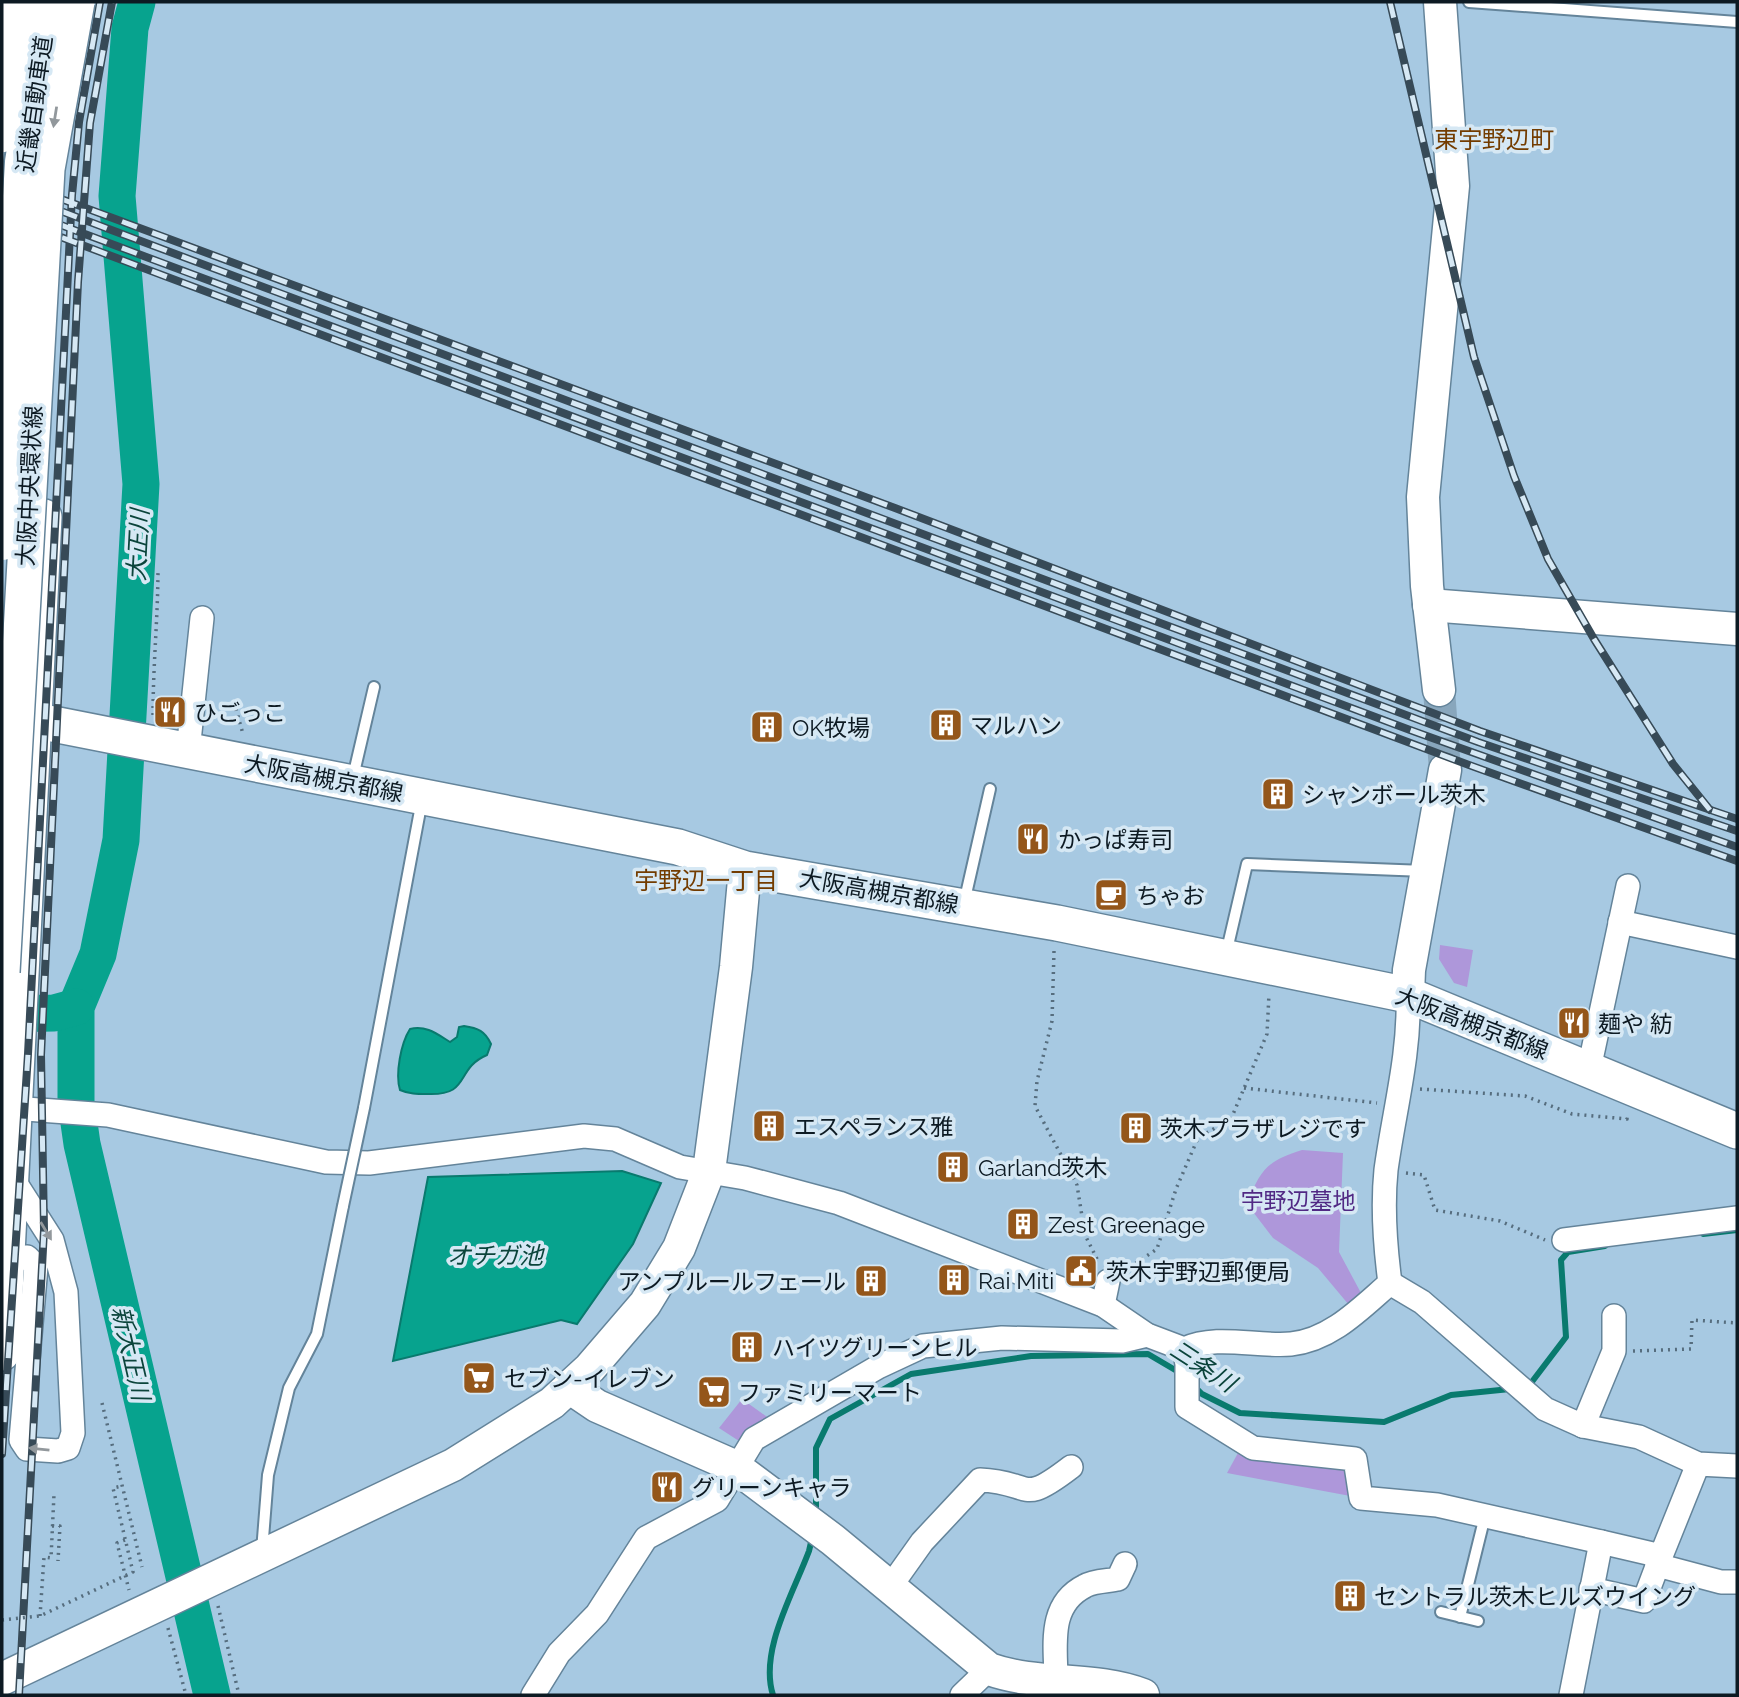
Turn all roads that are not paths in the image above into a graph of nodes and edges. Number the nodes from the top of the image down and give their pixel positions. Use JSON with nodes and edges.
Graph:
{"nodes":[{"id":1,"x":20,"y":2,"type":"edge"},
{"id":2,"x":50,"y":2,"type":"edge"},
{"id":3,"x":77,"y":2,"type":"edge"},
{"id":4,"x":88,"y":2,"type":"edge"},
{"id":5,"x":1440,"y":2,"type":"edge"},
{"id":6,"x":1469,"y":2,"type":"edge"},
{"id":7,"x":1737,"y":22,"type":"edge"},
{"id":8,"x":2,"y":56,"type":"edge"},
{"id":9,"x":2,"y":133,"type":"edge"},
{"id":10,"x":2,"y":320,"type":"edge"},
{"id":11,"x":2,"y":541,"type":"edge"},
{"id":12,"x":1429,"y":605,"type":"junction"},
{"id":13,"x":202,"y":618,"type":"dead end"},
{"id":14,"x":1737,"y":629,"type":"edge"},
{"id":15,"x":374,"y":687,"type":"dead end"},
{"id":16,"x":1439,"y":690,"type":"tunnel mouth"},
{"id":17,"x":18,"y":717,"type":"edge"},
{"id":18,"x":188,"y":751,"type":"junction"},
{"id":19,"x":1445,"y":770,"type":"tunnel mouth"},
{"id":20,"x":352,"y":783,"type":"junction"},
{"id":21,"x":990,"y":789,"type":"dead end"},
{"id":22,"x":423,"y":797,"type":"junction"},
{"id":23,"x":745,"y":869,"type":"junction"},
{"id":24,"x":1428,"y":871,"type":"junction"},
{"id":25,"x":1628,"y":887,"type":"dead end"},
{"id":26,"x":964,"y":906,"type":"junction"},
{"id":27,"x":1620,"y":922,"type":"junction"},
{"id":28,"x":1737,"y":947,"type":"edge"},
{"id":29,"x":1226,"y":957,"type":"junction"},
{"id":30,"x":12,"y":972,"type":"edge"},
{"id":31,"x":1408,"y":995,"type":"junction"},
{"id":32,"x":1589,"y":1069,"type":"junction"},
{"id":33,"x":12,"y":1108,"type":"junction"},
{"id":34,"x":1737,"y":1131,"type":"edge"},
{"id":35,"x":709,"y":1171,"type":"junction"},
{"id":36,"x":9,"y":1173,"type":"junction"},
{"id":37,"x":1737,"y":1218,"type":"edge"},
{"id":38,"x":1564,"y":1240,"type":"road end"},
{"id":39,"x":5,"y":1268,"type":"junction"},
{"id":40,"x":1108,"y":1281,"type":"road end"},
{"id":41,"x":1390,"y":1283,"type":"junction"},
{"id":42,"x":1103,"y":1305,"type":"junction"},
{"id":43,"x":1614,"y":1316,"type":"dead end"},
{"id":44,"x":1147,"y":1335,"type":"junction"},
{"id":45,"x":2,"y":1353,"type":"edge"},
{"id":46,"x":1185,"y":1357,"type":"junction"},
{"id":47,"x":569,"y":1387,"type":"junction"},
{"id":48,"x":1583,"y":1426,"type":"junction"},
{"id":49,"x":1698,"y":1464,"type":"junction"},
{"id":50,"x":734,"y":1466,"type":"junction"},
{"id":51,"x":1737,"y":1466,"type":"edge"},
{"id":52,"x":1071,"y":1467,"type":"dead end"},
{"id":53,"x":1485,"y":1516,"type":"junction"},
{"id":54,"x":1601,"y":1542,"type":"junction"},
{"id":55,"x":262,"y":1556,"type":"junction"},
{"id":56,"x":1659,"y":1560,"type":"junction"},
{"id":57,"x":1125,"y":1563,"type":"dead end"},
{"id":58,"x":1737,"y":1581,"type":"edge"},
{"id":59,"x":890,"y":1587,"type":"junction"},
{"id":60,"x":1591,"y":1588,"type":"junction"},
{"id":61,"x":1441,"y":1612,"type":"dead end"},
{"id":62,"x":1460,"y":1617,"type":"junction"},
{"id":63,"x":1478,"y":1621,"type":"dead end"},
{"id":64,"x":989,"y":1669,"type":"junction"},
{"id":65,"x":2,"y":1679,"type":"edge"},
{"id":66,"x":1056,"y":1681,"type":"junction"},
{"id":67,"x":533,"y":1695,"type":"edge"},
{"id":68,"x":962,"y":1695,"type":"edge"},
{"id":69,"x":1143,"y":1695,"type":"edge"},
{"id":70,"x":1571,"y":1695,"type":"edge"}],
"edges":[{"from":1,"to":9,"type":"highway","name":"近畿自動車道","bridge":true},
{"from":2,"to":11,"type":"highway","name":"近畿自動車道","bridge":true},
{"from":3,"to":30,"type":"main road","name":"大阪中央環状線","one_way":true,"bridge":true},
{"from":4,"to":8,"type":"main road"},
{"from":5,"to":12,"type":"street"},
{"from":6,"to":7,"type":"lane"},
{"from":10,"to":17,"type":"main road"},
{"from":12,"to":14,"type":"street"},
{"from":12,"to":16,"type":"street"},
{"from":13,"to":18,"type":"street"},
{"from":15,"to":20,"type":"lane"},
{"from":17,"to":18,"type":"main road","name":"大阪高槻京都線"},
{"from":17,"to":30,"type":"main road"},
{"from":18,"to":20,"type":"main road","name":"大阪高槻京都線"},
{"from":19,"to":24,"type":"street"},
{"from":20,"to":22,"type":"main road","name":"大阪高槻京都線"},
{"from":21,"to":26,"type":"lane"},
{"from":22,"to":23,"type":"main road","name":"大阪高槻京都線"},
{"from":22,"to":55,"type":"lane","bridge":true},
{"from":23,"to":26,"type":"main road","name":"大阪高槻京都線"},
{"from":23,"to":35,"type":"street"},
{"from":24,"to":29,"type":"lane"},
{"from":24,"to":31,"type":"street"},
{"from":25,"to":27,"type":"street"},
{"from":26,"to":29,"type":"main road","name":"大阪高槻京都線"},
{"from":27,"to":28,"type":"street"},
{"from":27,"to":32,"type":"street"},
{"from":29,"to":31,"type":"main road","name":"大阪高槻京都線"},
{"from":30,"to":33,"type":"main road"},
{"from":31,"to":32,"type":"main road","name":"大阪高槻京都線"},
{"from":31,"to":41,"type":"street"},
{"from":32,"to":34,"type":"main road","name":"大阪高槻京都線"},
{"from":33,"to":35,"type":"street"},
{"from":33,"to":36,"type":"main road"},
{"from":35,"to":42,"type":"street"},
{"from":35,"to":47,"type":"street"},
{"from":36,"to":39,"type":"main road"},
{"from":36,"to":39,"type":"street","one_way":true},
{"from":37,"to":38,"type":"street"},
{"from":39,"to":45,"type":"main road"},
{"from":40,"to":42,"type":"street"},
{"from":41,"to":46,"type":"street"},
{"from":41,"to":48,"type":"street"},
{"from":42,"to":44,"type":"street"},
{"from":43,"to":48,"type":"street"},
{"from":44,"to":46,"type":"street"},
{"from":44,"to":50,"type":"street"},
{"from":46,"to":53,"type":"street"},
{"from":47,"to":50,"type":"street"},
{"from":47,"to":55,"type":"street"},
{"from":48,"to":49,"type":"street"},
{"from":49,"to":51,"type":"street"},
{"from":49,"to":56,"type":"street"},
{"from":50,"to":59,"type":"street"},
{"from":50,"to":67,"type":"street"},
{"from":52,"to":59,"type":"street"},
{"from":53,"to":54,"type":"street"},
{"from":53,"to":62,"type":"lane"},
{"from":54,"to":56,"type":"street"},
{"from":54,"to":60,"type":"street"},
{"from":55,"to":65,"type":"street"},
{"from":56,"to":58,"type":"street"},
{"from":56,"to":60,"type":"street"},
{"from":57,"to":66,"type":"street"},
{"from":59,"to":64,"type":"street"},
{"from":60,"to":70,"type":"street"},
{"from":61,"to":62,"type":"lane"},
{"from":62,"to":63,"type":"lane"},
{"from":64,"to":66,"type":"street"},
{"from":64,"to":68,"type":"street"},
{"from":66,"to":69,"type":"street"}]}
